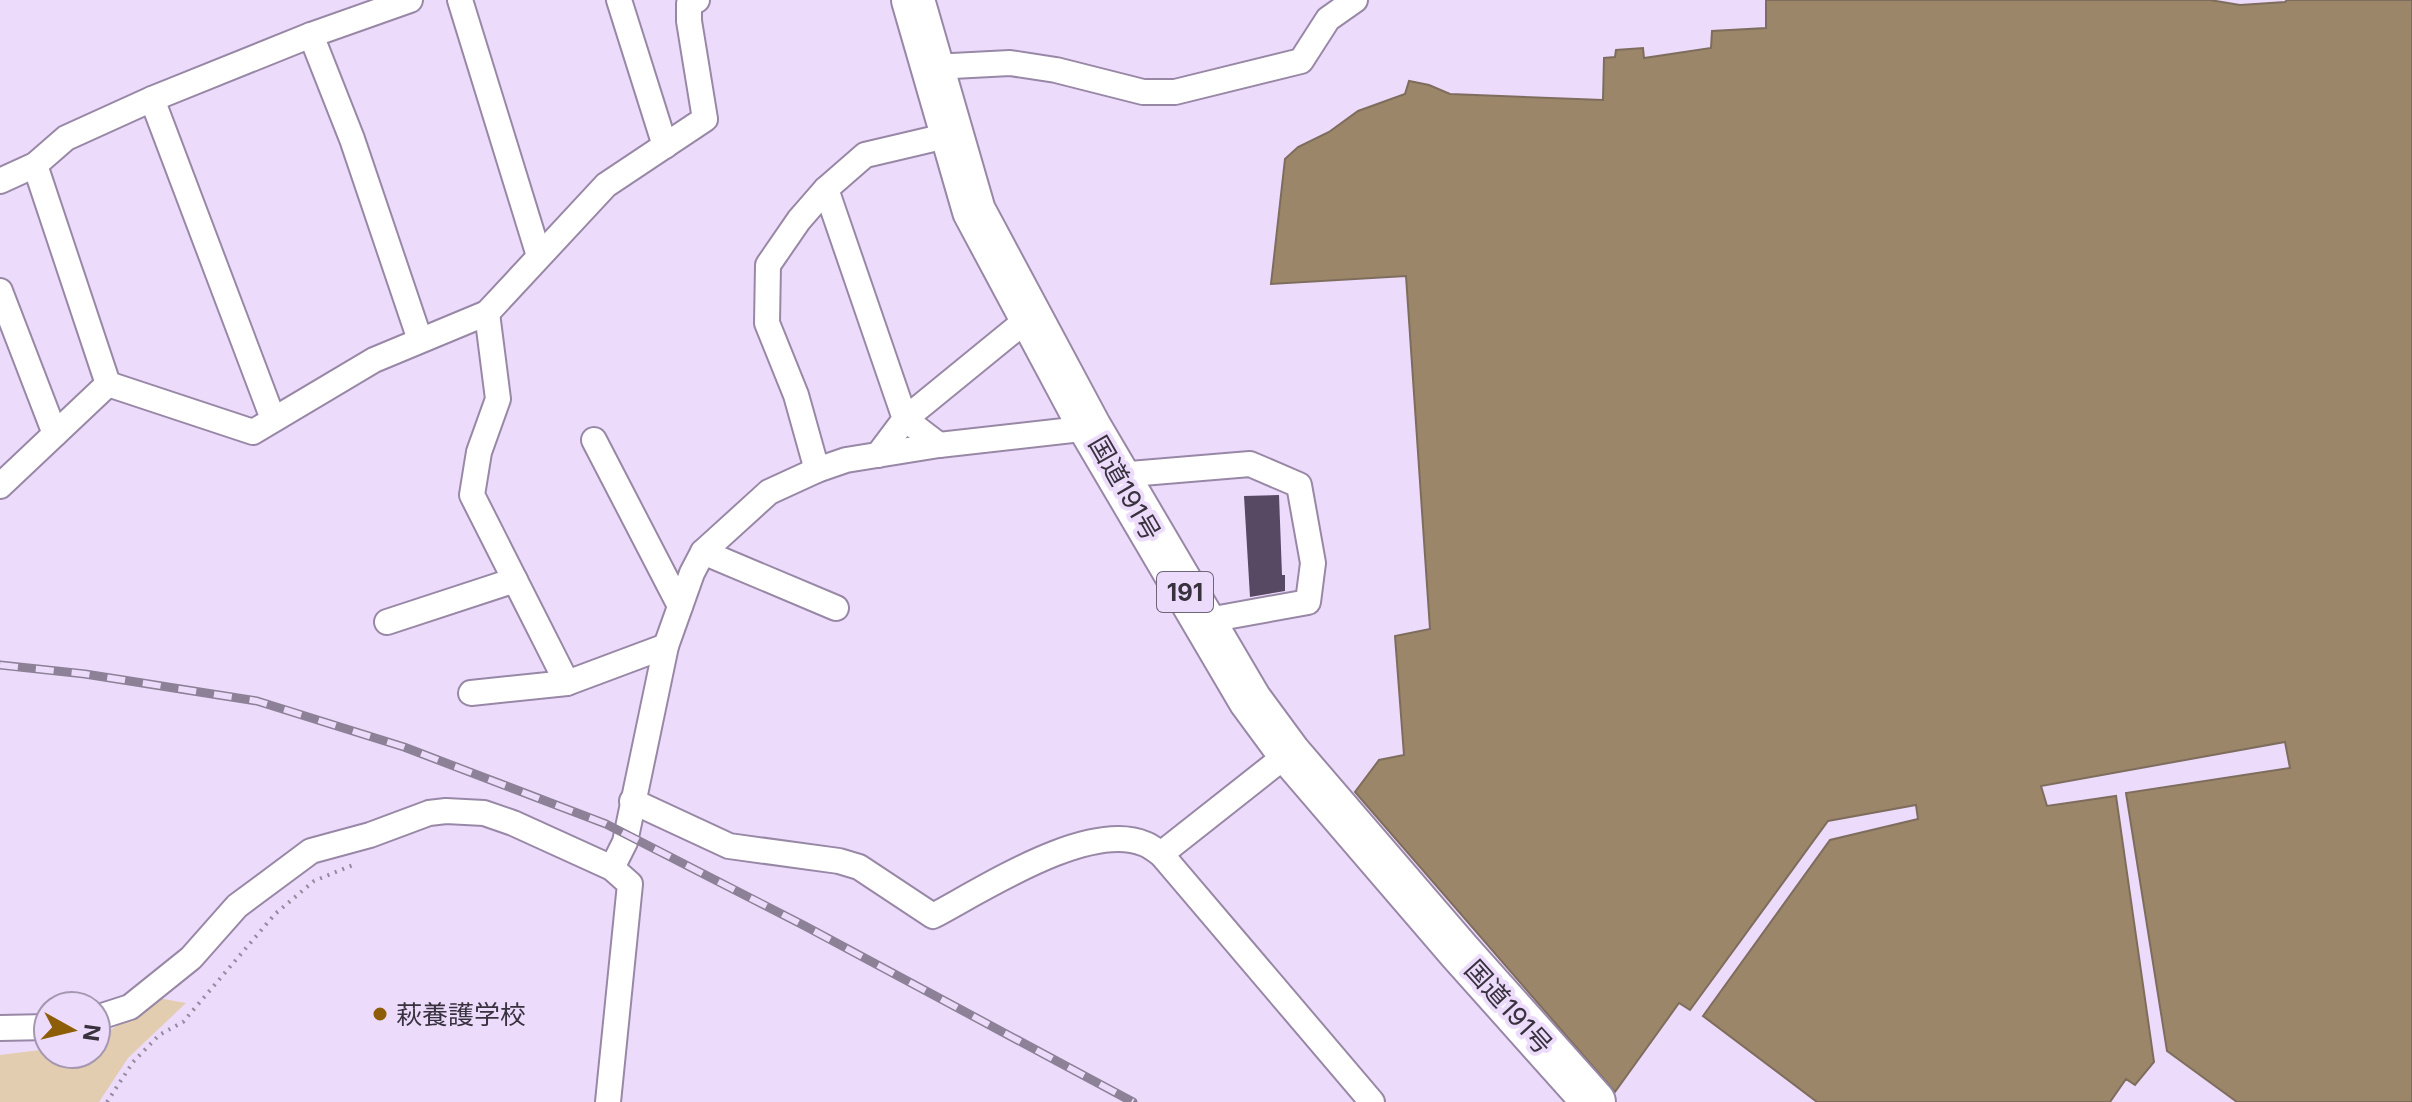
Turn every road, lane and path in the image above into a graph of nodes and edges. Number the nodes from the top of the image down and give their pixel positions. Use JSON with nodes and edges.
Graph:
{"nodes":[{"id":1,"x":410,"y":0,"type":"edge"},
{"id":2,"x":460,"y":0,"type":"edge"},
{"id":3,"x":619,"y":0,"type":"edge"},
{"id":4,"x":697,"y":0,"type":"edge"},
{"id":5,"x":913,"y":0,"type":"edge"},
{"id":6,"x":1355,"y":0,"type":"edge"},
{"id":7,"x":311,"y":35,"type":"junction"},
{"id":8,"x":933,"y":67,"type":"junction"},
{"id":9,"x":152,"y":99,"type":"junction"},
{"id":10,"x":950,"y":135,"type":"junction"},
{"id":11,"x":665,"y":146,"type":"junction"},
{"id":12,"x":35,"y":165,"type":"junction"},
{"id":13,"x":2,"y":175,"type":"edge"},
{"id":14,"x":826,"y":189,"type":"junction"},
{"id":15,"x":539,"y":256,"type":"junction"},
{"id":16,"x":0,"y":291,"type":"edge"},
{"id":17,"x":487,"y":313,"type":"junction"},
{"id":18,"x":1030,"y":317,"type":"junction"},
{"id":19,"x":420,"y":340,"type":"junction"},
{"id":20,"x":108,"y":384,"type":"junction"},
{"id":21,"x":273,"y":419,"type":"junction"},
{"id":22,"x":905,"y":419,"type":"junction"},
{"id":23,"x":1090,"y":428,"type":"junction"},
{"id":24,"x":55,"y":434,"type":"junction"},
{"id":25,"x":594,"y":440,"type":"dead end"},
{"id":26,"x":939,"y":445,"type":"junction"},
{"id":27,"x":878,"y":455,"type":"junction"},
{"id":28,"x":817,"y":470,"type":"junction"},
{"id":29,"x":1118,"y":475,"type":"junction"},
{"id":30,"x":0,"y":486,"type":"edge"},
{"id":31,"x":703,"y":552,"type":"junction"},
{"id":32,"x":515,"y":580,"type":"junction"},
{"id":33,"x":680,"y":606,"type":"junction"},
{"id":34,"x":836,"y":608,"type":"dead end"},
{"id":35,"x":1203,"y":621,"type":"junction"},
{"id":36,"x":387,"y":622,"type":"dead end"},
{"id":37,"x":666,"y":646,"type":"junction"},
{"id":38,"x":567,"y":683,"type":"junction"},
{"id":39,"x":471,"y":693,"type":"dead end"},
{"id":40,"x":1289,"y":753,"type":"junction"},
{"id":41,"x":632,"y":801,"type":"junction"},
{"id":42,"x":1161,"y":854,"type":"junction"},
{"id":43,"x":354,"y":864,"type":"dead end"},
{"id":44,"x":612,"y":868,"type":"junction"},
{"id":45,"x":112,"y":1013,"type":"edge"},
{"id":46,"x":32,"y":1027,"type":"edge"},
{"id":47,"x":0,"y":1028,"type":"edge"},
{"id":48,"x":107,"y":1102,"type":"edge"},
{"id":49,"x":608,"y":1102,"type":"edge"},
{"id":50,"x":1372,"y":1102,"type":"edge"},
{"id":51,"x":1594,"y":1102,"type":"edge"}],
"edges":[{"from":1,"to":7,"type":"street"},
{"from":2,"to":15,"type":"street"},
{"from":3,"to":11,"type":"street"},
{"from":4,"to":11,"type":"street"},
{"from":5,"to":8,"type":"highway","name":"国道191号","number":"191"},
{"from":6,"to":8,"type":"street"},
{"from":7,"to":9,"type":"street"},
{"from":7,"to":19,"type":"street"},
{"from":8,"to":10,"type":"highway","name":"国道191号","number":"191"},
{"from":9,"to":12,"type":"street"},
{"from":9,"to":21,"type":"street"},
{"from":10,"to":14,"type":"street"},
{"from":10,"to":18,"type":"highway","name":"国道191号","number":"191"},
{"from":11,"to":15,"type":"street"},
{"from":12,"to":13,"type":"street"},
{"from":12,"to":20,"type":"street"},
{"from":14,"to":22,"type":"street"},
{"from":14,"to":28,"type":"street"},
{"from":15,"to":17,"type":"street"},
{"from":16,"to":24,"type":"street"},
{"from":17,"to":19,"type":"street"},
{"from":17,"to":32,"type":"street"},
{"from":18,"to":22,"type":"street"},
{"from":18,"to":23,"type":"highway","name":"国道191号","number":"191"},
{"from":19,"to":21,"type":"street"},
{"from":20,"to":21,"type":"street"},
{"from":20,"to":24,"type":"street"},
{"from":22,"to":26,"type":"street"},
{"from":22,"to":27,"type":"street"},
{"from":23,"to":26,"type":"street"},
{"from":23,"to":29,"type":"highway","name":"国道191号","number":"191"},
{"from":24,"to":30,"type":"street"},
{"from":25,"to":33,"type":"street"},
{"from":26,"to":27,"type":"street"},
{"from":27,"to":28,"type":"street"},
{"from":28,"to":31,"type":"street"},
{"from":29,"to":35,"type":"highway","name":"国道191号","number":"191"},
{"from":29,"to":35,"type":"street"},
{"from":31,"to":33,"type":"street"},
{"from":31,"to":34,"type":"street"},
{"from":32,"to":36,"type":"street"},
{"from":32,"to":38,"type":"street"},
{"from":33,"to":37,"type":"street"},
{"from":35,"to":40,"type":"highway","name":"国道191号","number":"191"},
{"from":37,"to":38,"type":"street"},
{"from":37,"to":41,"type":"street"},
{"from":38,"to":39,"type":"street"},
{"from":40,"to":42,"type":"street"},
{"from":40,"to":51,"type":"highway","name":"国道191号","number":"191"},
{"from":41,"to":42,"type":"street"},
{"from":41,"to":44,"type":"street"},
{"from":42,"to":50,"type":"street"},
{"from":43,"to":48,"type":"path"},
{"from":44,"to":45,"type":"street"},
{"from":44,"to":49,"type":"street"},
{"from":46,"to":47,"type":"street"}]}
